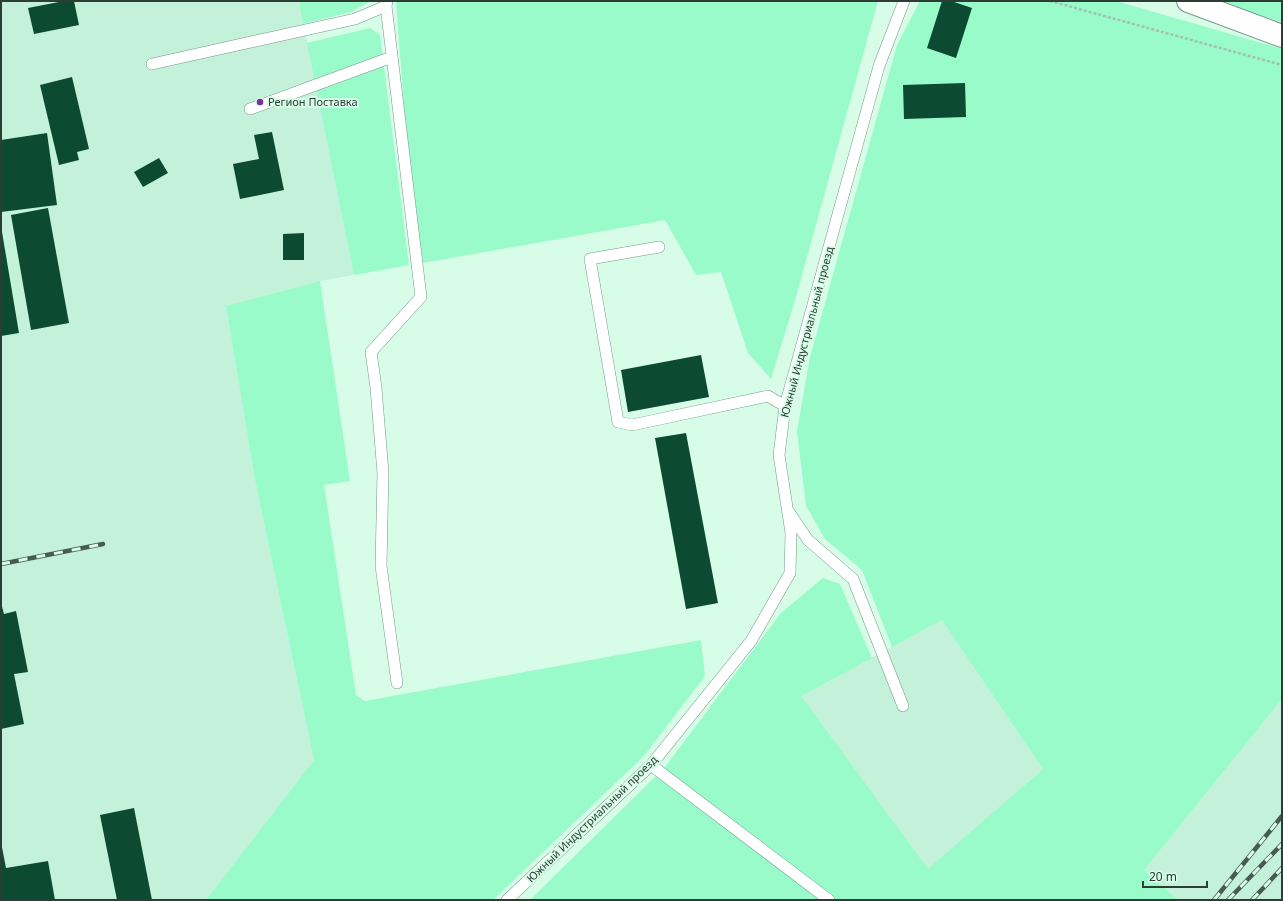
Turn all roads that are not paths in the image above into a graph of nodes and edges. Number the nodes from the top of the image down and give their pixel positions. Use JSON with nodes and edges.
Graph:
{"nodes":[{"id":1,"x":904,"y":1,"type":"edge"},
{"id":2,"x":1188,"y":1,"type":"edge"},
{"id":3,"x":386,"y":3,"type":"edge"},
{"id":4,"x":1282,"y":36,"type":"edge"},
{"id":5,"x":392,"y":58,"type":"junction"},
{"id":6,"x":152,"y":64,"type":"dead end"},
{"id":7,"x":250,"y":109,"type":"dead end"},
{"id":8,"x":659,"y":246,"type":"dead end"},
{"id":9,"x":785,"y":406,"type":"junction"},
{"id":10,"x":787,"y":511,"type":"junction"},
{"id":11,"x":397,"y":683,"type":"dead end"},
{"id":12,"x":903,"y":706,"type":"dead end"},
{"id":13,"x":651,"y":765,"type":"junction"},
{"id":14,"x":507,"y":900,"type":"edge"},
{"id":15,"x":828,"y":900,"type":"edge"}],
"edges":[{"from":1,"to":9,"type":"lane","name":"Южный Индустриальный проезд"},
{"from":2,"to":4,"type":"main road"},
{"from":3,"to":5,"type":"lane"},
{"from":3,"to":6,"type":"lane"},
{"from":5,"to":7,"type":"lane"},
{"from":5,"to":11,"type":"lane"},
{"from":8,"to":9,"type":"lane"},
{"from":9,"to":10,"type":"lane","name":"Южный Индустриальный проезд"},
{"from":10,"to":12,"type":"lane"},
{"from":10,"to":13,"type":"lane","name":"Южный Индустриальный проезд"},
{"from":13,"to":14,"type":"lane","name":"Южный Индустриальный проезд"},
{"from":13,"to":15,"type":"lane"}]}
